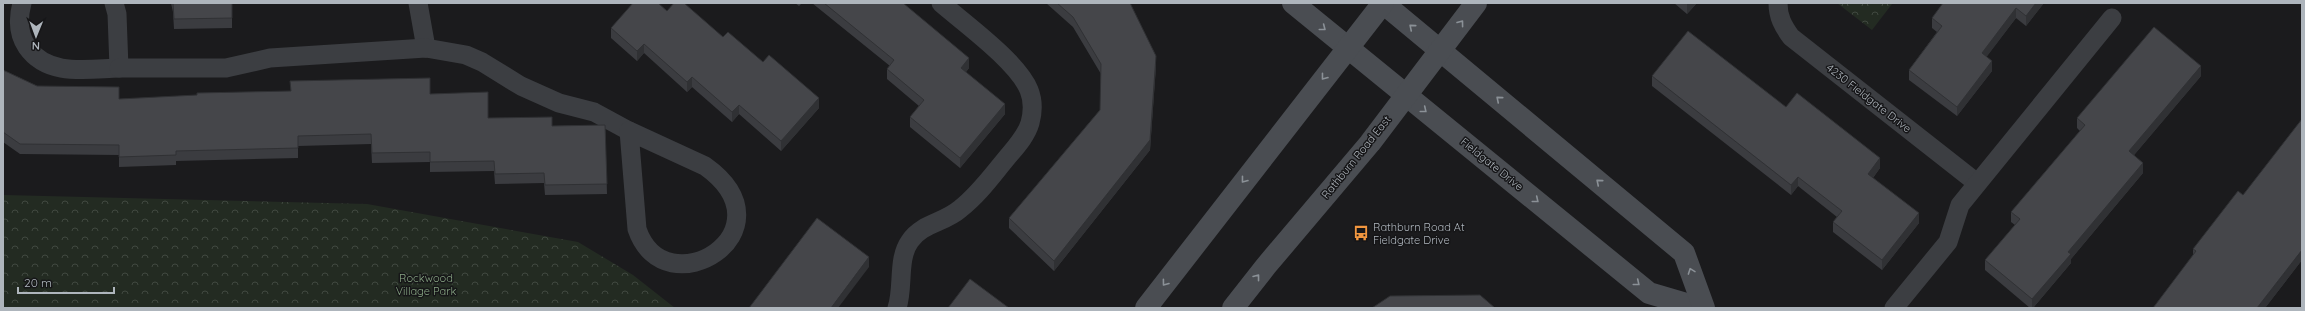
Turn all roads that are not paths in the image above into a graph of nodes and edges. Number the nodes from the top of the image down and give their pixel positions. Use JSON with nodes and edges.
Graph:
{"nodes":[{"id":1,"x":22,"y":3,"type":"edge"},
{"id":2,"x":114,"y":3,"type":"edge"},
{"id":3,"x":418,"y":3,"type":"edge"},
{"id":4,"x":941,"y":3,"type":"edge"},
{"id":5,"x":1293,"y":3,"type":"edge"},
{"id":6,"x":1383,"y":3,"type":"edge"},
{"id":7,"x":1476,"y":3,"type":"edge"},
{"id":8,"x":1778,"y":3,"type":"edge"},
{"id":9,"x":2112,"y":18,"type":"dead end"},
{"id":10,"x":1347,"y":47,"type":"junction"},
{"id":11,"x":426,"y":48,"type":"junction"},
{"id":12,"x":1440,"y":50,"type":"junction"},
{"id":13,"x":119,"y":68,"type":"junction"},
{"id":14,"x":1405,"y":95,"type":"junction"},
{"id":15,"x":629,"y":131,"type":"junction"},
{"id":16,"x":1977,"y":183,"type":"junction"},
{"id":17,"x":897,"y":308,"type":"edge"},
{"id":18,"x":1146,"y":308,"type":"edge"},
{"id":19,"x":1233,"y":308,"type":"edge"},
{"id":20,"x":1700,"y":308,"type":"edge"},
{"id":21,"x":1704,"y":308,"type":"edge"},
{"id":22,"x":1894,"y":308,"type":"edge"}],
"edges":[{"from":1,"to":13,"type":"lane"},
{"from":2,"to":13,"type":"lane"},
{"from":3,"to":11,"type":"lane"},
{"from":4,"to":17,"type":"lane"},
{"from":5,"to":10,"type":"street","name":"Fieldgate Drive","one_way":true},
{"from":6,"to":10,"type":"street"},
{"from":12,"to":6,"type":"street","one_way":true},
{"from":12,"to":7,"type":"street","name":"Rathburn Road East","one_way":true},
{"from":8,"to":16,"type":"lane","name":"4230 Fieldgate Drive"},
{"from":9,"to":16,"type":"lane"},
{"from":10,"to":14,"type":"street","name":"Fieldgate Drive"},
{"from":10,"to":18,"type":"street","one_way":true},
{"from":11,"to":13,"type":"lane"},
{"from":11,"to":15,"type":"lane"},
{"from":12,"to":14,"type":"street","name":"Rathburn Road East"},
{"from":21,"to":12,"type":"street","one_way":true},
{"from":19,"to":14,"type":"street","name":"Rathburn Road East","one_way":true},
{"from":14,"to":20,"type":"street","name":"Fieldgate Drive","one_way":true},
{"from":15,"to":15,"type":"lane"},
{"from":16,"to":22,"type":"lane"}]}
